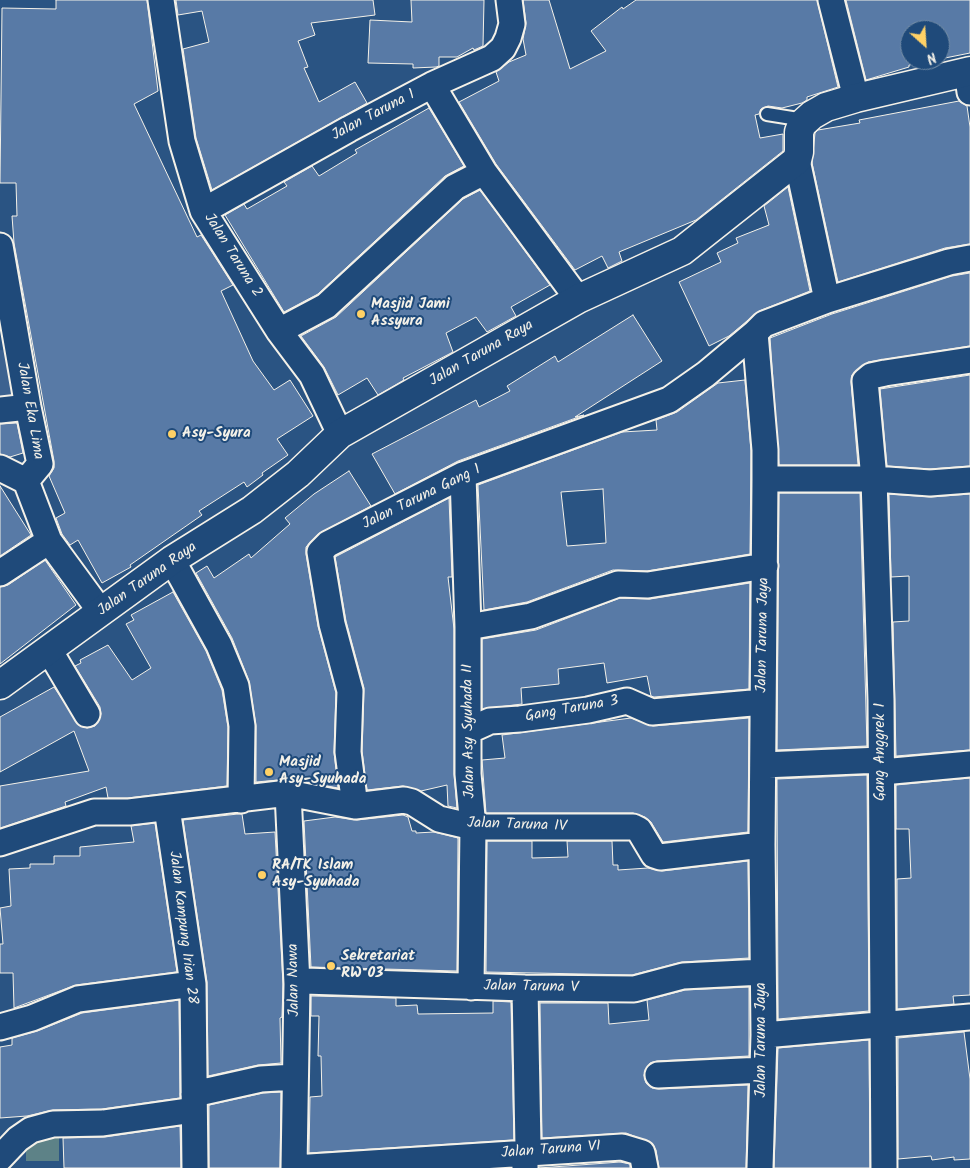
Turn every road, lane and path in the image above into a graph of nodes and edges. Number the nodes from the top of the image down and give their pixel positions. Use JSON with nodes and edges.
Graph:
{"nodes":[{"id":1,"x":161,"y":0,"type":"edge"},
{"id":2,"x":509,"y":0,"type":"edge"},
{"id":3,"x":831,"y":0,"type":"edge"},
{"id":4,"x":969,"y":78,"type":"edge"},
{"id":5,"x":432,"y":85,"type":"junction"},
{"id":6,"x":856,"y":98,"type":"junction"},
{"id":7,"x":768,"y":114,"type":"dead end"},
{"id":8,"x":802,"y":124,"type":"junction"},
{"id":9,"x":797,"y":160,"type":"junction"},
{"id":10,"x":484,"y":172,"type":"junction"},
{"id":11,"x":203,"y":211,"type":"junction"},
{"id":12,"x":0,"y":246,"type":"edge"},
{"id":13,"x":970,"y":258,"type":"edge"},
{"id":14,"x":578,"y":299,"type":"junction"},
{"id":15,"x":827,"y":300,"type":"junction"},
{"id":16,"x":279,"y":331,"type":"junction"},
{"id":17,"x":754,"y":333,"type":"junction"},
{"id":18,"x":970,"y":360,"type":"edge"},
{"id":19,"x":28,"y":407,"type":"junction"},
{"id":20,"x":0,"y":410,"type":"edge"},
{"id":21,"x":340,"y":434,"type":"junction"},
{"id":22,"x":0,"y":468,"type":"edge"},
{"id":23,"x":463,"y":475,"type":"junction"},
{"id":24,"x":874,"y":479,"type":"junction"},
{"id":25,"x":765,"y":480,"type":"junction"},
{"id":26,"x":970,"y":480,"type":"edge"},
{"id":27,"x":26,"y":481,"type":"junction"},
{"id":28,"x":49,"y":541,"type":"junction"},
{"id":29,"x":172,"y":560,"type":"junction"},
{"id":30,"x":765,"y":566,"type":"junction"},
{"id":31,"x":0,"y":573,"type":"edge"},
{"id":32,"x":101,"y":612,"type":"junction"},
{"id":33,"x":468,"y":627,"type":"junction"},
{"id":34,"x":49,"y":650,"type":"junction"},
{"id":35,"x":0,"y":685,"type":"edge"},
{"id":36,"x":763,"y":702,"type":"junction"},
{"id":37,"x":87,"y":714,"type":"dead end"},
{"id":38,"x":470,"y":730,"type":"junction"},
{"id":39,"x":970,"y":764,"type":"edge"},
{"id":40,"x":763,"y":765,"type":"junction"},
{"id":41,"x":881,"y":766,"type":"junction"},
{"id":42,"x":288,"y":793,"type":"junction"},
{"id":43,"x":241,"y":800,"type":"junction"},
{"id":44,"x":355,"y":806,"type":"junction"},
{"id":45,"x":167,"y":808,"type":"junction"},
{"id":46,"x":472,"y":827,"type":"junction"},
{"id":47,"x":0,"y":844,"type":"edge"},
{"id":48,"x":762,"y":845,"type":"junction"},
{"id":49,"x":763,"y":972,"type":"junction"},
{"id":50,"x":192,"y":984,"type":"junction"},
{"id":51,"x":297,"y":984,"type":"junction"},
{"id":52,"x":471,"y":986,"type":"junction"},
{"id":53,"x":525,"y":988,"type":"junction"},
{"id":54,"x":970,"y":1017,"type":"edge"},
{"id":55,"x":882,"y":1025,"type":"junction"},
{"id":56,"x":0,"y":1027,"type":"edge"},
{"id":57,"x":764,"y":1035,"type":"junction"},
{"id":58,"x":763,"y":1070,"type":"junction"},
{"id":59,"x":658,"y":1076,"type":"dead end"},
{"id":60,"x":296,"y":1077,"type":"junction"},
{"id":61,"x":194,"y":1102,"type":"junction"},
{"id":62,"x":0,"y":1158,"type":"edge"},
{"id":63,"x":525,"y":1160,"type":"edge"},
{"id":64,"x":195,"y":1168,"type":"edge"},
{"id":65,"x":294,"y":1168,"type":"edge"},
{"id":66,"x":645,"y":1168,"type":"edge"},
{"id":67,"x":760,"y":1168,"type":"edge"},
{"id":68,"x":884,"y":1168,"type":"edge"}],
"edges":[{"from":1,"to":11,"type":"street","name":"Jalan Taruna 2"},
{"from":2,"to":5,"type":"street","name":"Jalan Taruna 1"},
{"from":3,"to":6,"type":"street"},
{"from":4,"to":6,"type":"street"},
{"from":5,"to":10,"type":"street"},
{"from":5,"to":11,"type":"street","name":"Jalan Taruna 1"},
{"from":6,"to":8,"type":"street"},
{"from":7,"to":8,"type":"lane"},
{"from":8,"to":9,"type":"street"},
{"from":9,"to":14,"type":"street","name":"Jalan Taruna Raya"},
{"from":9,"to":15,"type":"street"},
{"from":10,"to":14,"type":"street"},
{"from":10,"to":16,"type":"street"},
{"from":11,"to":16,"type":"street","name":"Jalan Taruna 2"},
{"from":12,"to":19,"type":"street","name":"Jalan Eka Lima"},
{"from":13,"to":15,"type":"street"},
{"from":14,"to":21,"type":"street","name":"Jalan Taruna Raya"},
{"from":15,"to":17,"type":"street"},
{"from":16,"to":21,"type":"street","name":"Jalan Taruna 2"},
{"from":17,"to":23,"type":"street","name":"Jalan Taruna Gang 1"},
{"from":17,"to":25,"type":"street","name":"Jalan Taruna Jaya"},
{"from":18,"to":24,"type":"street","name":"Gang Anggrek 1"},
{"from":19,"to":20,"type":"street"},
{"from":19,"to":27,"type":"street","name":"Jalan Eka Lima"},
{"from":21,"to":29,"type":"street","name":"Jalan Taruna Raya"},
{"from":22,"to":27,"type":"street"},
{"from":23,"to":33,"type":"street","name":"Jalan Asy Syuhada II"},
{"from":23,"to":44,"type":"street","name":"Jalan Taruna Gang 1"},
{"from":24,"to":25,"type":"street"},
{"from":24,"to":26,"type":"street"},
{"from":24,"to":41,"type":"street","name":"Gang Anggrek 1"},
{"from":25,"to":30,"type":"street","name":"Jalan Taruna Jaya"},
{"from":27,"to":28,"type":"street","name":"Jalan Eka Lima"},
{"from":28,"to":31,"type":"street"},
{"from":28,"to":32,"type":"street","name":"Jalan Eka Lima"},
{"from":29,"to":32,"type":"street","name":"Jalan Taruna Raya"},
{"from":29,"to":43,"type":"street"},
{"from":30,"to":33,"type":"street"},
{"from":30,"to":36,"type":"street","name":"Jalan Taruna Jaya"},
{"from":32,"to":34,"type":"street","name":"Jalan Taruna Raya"},
{"from":33,"to":38,"type":"street","name":"Jalan Asy Syuhada II"},
{"from":34,"to":35,"type":"street","name":"Jalan Taruna Raya"},
{"from":34,"to":37,"type":"street"},
{"from":36,"to":38,"type":"street","name":"Gang Taruna 3"},
{"from":36,"to":40,"type":"street","name":"Jalan Taruna Jaya"},
{"from":38,"to":46,"type":"street","name":"Jalan Asy Syuhada II"},
{"from":39,"to":41,"type":"street"},
{"from":40,"to":41,"type":"street"},
{"from":40,"to":48,"type":"street","name":"Jalan Taruna Jaya"},
{"from":41,"to":55,"type":"street","name":"Gang Anggrek 1"},
{"from":42,"to":43,"type":"street","name":"Jalan Taruna IV"},
{"from":42,"to":44,"type":"street","name":"Jalan Taruna IV"},
{"from":42,"to":51,"type":"street","name":"Jalan Nawa"},
{"from":43,"to":45,"type":"street","name":"Jalan Taruna IV"},
{"from":44,"to":46,"type":"street","name":"Jalan Taruna IV"},
{"from":45,"to":47,"type":"street","name":"Jalan Taruna IV"},
{"from":45,"to":50,"type":"street","name":"Jalan Kampung Irian 28"},
{"from":46,"to":48,"type":"street","name":"Jalan Taruna IV"},
{"from":46,"to":52,"type":"street","name":"Jalan Asy Syuhada II"},
{"from":48,"to":49,"type":"street","name":"Jalan Taruna Jaya"},
{"from":49,"to":53,"type":"street","name":"Jalan Taruna V"},
{"from":49,"to":57,"type":"street","name":"Jalan Taruna Jaya"},
{"from":50,"to":56,"type":"street"},
{"from":50,"to":61,"type":"street","name":"Jalan Kampung Irian 28"},
{"from":51,"to":52,"type":"street","name":"Jalan Taruna V"},
{"from":51,"to":60,"type":"street","name":"Jalan Nawa"},
{"from":52,"to":53,"type":"street","name":"Jalan Taruna V"},
{"from":53,"to":63,"type":"street"},
{"from":54,"to":55,"type":"street"},
{"from":55,"to":57,"type":"street"},
{"from":55,"to":68,"type":"street","name":"Gang Anggrek 1"},
{"from":57,"to":58,"type":"street","name":"Jalan Taruna Jaya"},
{"from":58,"to":59,"type":"street"},
{"from":58,"to":67,"type":"street","name":"Jalan Taruna Jaya"},
{"from":60,"to":61,"type":"street"},
{"from":60,"to":65,"type":"street","name":"Jalan Nawa"},
{"from":61,"to":62,"type":"street"},
{"from":61,"to":64,"type":"street","name":"Jalan Kampung Irian 28"},
{"from":63,"to":65,"type":"street","name":"Jalan Taruna VI"},
{"from":63,"to":66,"type":"street","name":"Jalan Taruna VI"}]}
